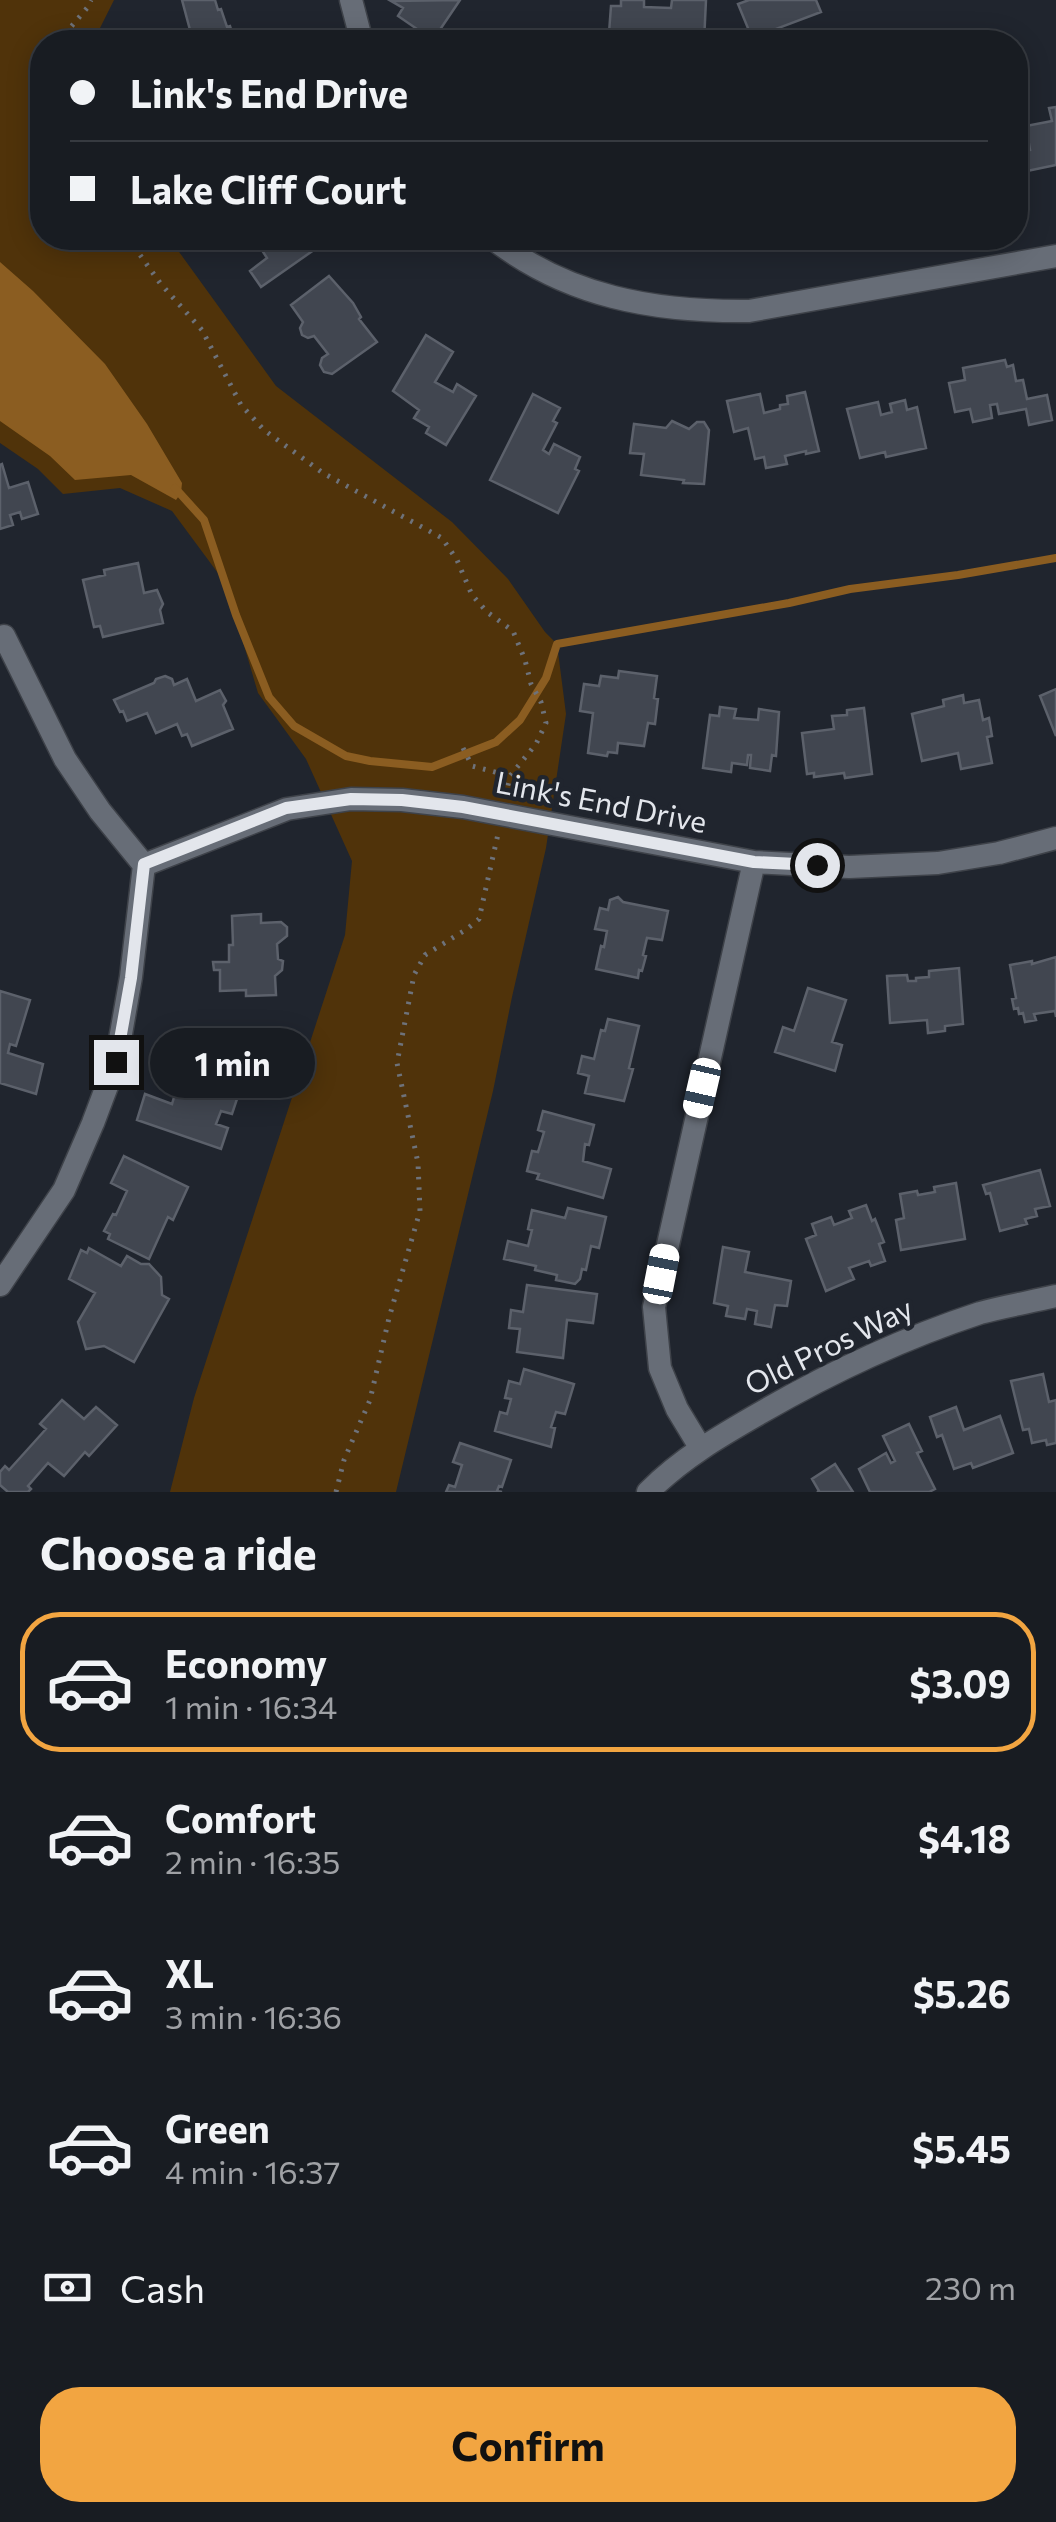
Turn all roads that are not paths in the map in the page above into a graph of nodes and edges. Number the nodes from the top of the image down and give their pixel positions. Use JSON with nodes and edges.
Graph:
{"nodes":[{"id":1,"x":350,"y":0,"type":"edge"},
{"id":2,"x":359,"y":30,"type":"edge"},
{"id":3,"x":508,"y":250,"type":"edge"},
{"id":4,"x":1056,"y":256,"type":"edge"},
{"id":5,"x":4,"y":636,"type":"dead end"},
{"id":6,"x":1056,"y":838,"type":"edge"},
{"id":7,"x":754,"y":862,"type":"junction"},
{"id":8,"x":144,"y":864,"type":"junction"},
{"id":9,"x":0,"y":1284,"type":"edge"},
{"id":10,"x":1056,"y":1296,"type":"edge"},
{"id":11,"x":700,"y":1447,"type":"junction"},
{"id":12,"x":648,"y":1492,"type":"edge"}],
"edges":[{"from":1,"to":2,"type":"street"},
{"from":3,"to":4,"type":"street"},
{"from":5,"to":8,"type":"street"},
{"from":6,"to":7,"type":"street","name":"Link's End Drive"},
{"from":7,"to":8,"type":"street","name":"Link's End Drive"},
{"from":7,"to":11,"type":"street"},
{"from":8,"to":9,"type":"street"},
{"from":10,"to":11,"type":"street","name":"Old Pros Way"},
{"from":11,"to":12,"type":"street","name":"Old Pros Way"}]}
